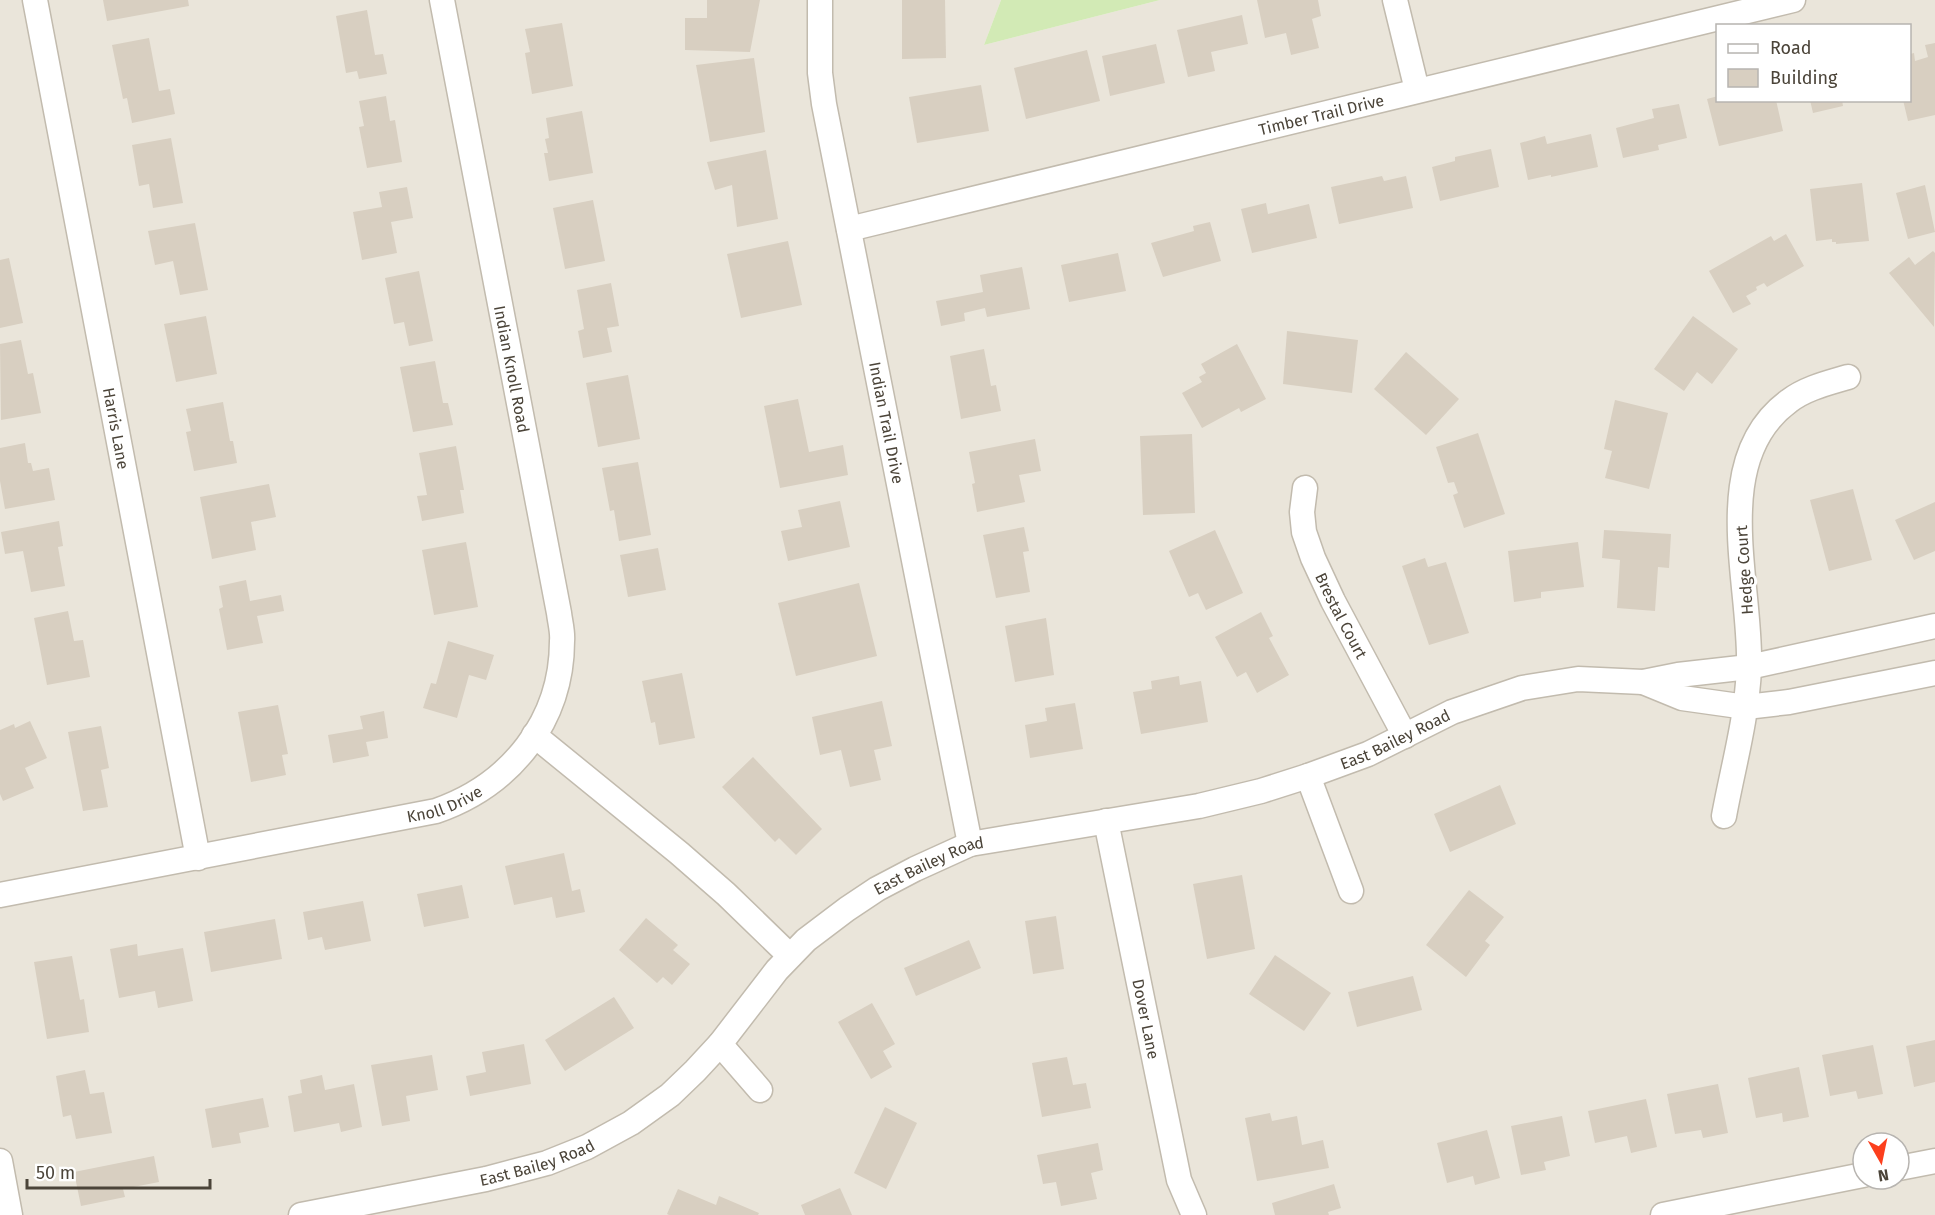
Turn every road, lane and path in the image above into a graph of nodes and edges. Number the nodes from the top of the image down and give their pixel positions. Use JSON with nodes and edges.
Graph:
{"nodes":[{"id":1,"x":35,"y":0,"type":"edge"},
{"id":2,"x":442,"y":0,"type":"edge"},
{"id":3,"x":820,"y":0,"type":"edge"},
{"id":4,"x":1395,"y":0,"type":"edge"},
{"id":5,"x":1793,"y":0,"type":"edge"},
{"id":6,"x":1417,"y":90,"type":"junction"},
{"id":7,"x":849,"y":229,"type":"junction"},
{"id":8,"x":1848,"y":377,"type":"dead end"},
{"id":9,"x":1305,"y":488,"type":"dead end"},
{"id":10,"x":1935,"y":626,"type":"edge"},
{"id":11,"x":1749,"y":667,"type":"junction"},
{"id":12,"x":1935,"y":672,"type":"edge"},
{"id":13,"x":1643,"y":682,"type":"junction"},
{"id":14,"x":1746,"y":706,"type":"junction"},
{"id":15,"x":534,"y":735,"type":"junction"},
{"id":16,"x":1405,"y":736,"type":"junction"},
{"id":17,"x":1308,"y":776,"type":"junction"},
{"id":18,"x":1724,"y":816,"type":"dead end"},
{"id":19,"x":1106,"y":821,"type":"junction"},
{"id":20,"x":970,"y":844,"type":"junction"},
{"id":21,"x":198,"y":858,"type":"junction"},
{"id":22,"x":1350,"y":891,"type":"dead end"},
{"id":23,"x":0,"y":895,"type":"edge"},
{"id":24,"x":790,"y":956,"type":"junction"},
{"id":25,"x":720,"y":1044,"type":"junction"},
{"id":26,"x":760,"y":1090,"type":"dead end"},
{"id":27,"x":0,"y":1161,"type":"edge"},
{"id":28,"x":1935,"y":1161,"type":"edge"},
{"id":29,"x":1911,"y":1166,"type":"edge"},
{"id":30,"x":1851,"y":1177,"type":"edge"},
{"id":31,"x":10,"y":1215,"type":"edge"},
{"id":32,"x":301,"y":1215,"type":"edge"},
{"id":33,"x":1194,"y":1215,"type":"edge"},
{"id":34,"x":1664,"y":1215,"type":"edge"}],
"edges":[{"from":1,"to":21,"type":"street","name":"Harris Lane"},
{"from":2,"to":15,"type":"street","name":"Indian Knoll Road"},
{"from":3,"to":7,"type":"street","name":"Indian Trail Drive"},
{"from":4,"to":6,"type":"street"},
{"from":5,"to":6,"type":"street","name":"Timber Trail Drive"},
{"from":6,"to":7,"type":"street","name":"Timber Trail Drive"},
{"from":7,"to":20,"type":"street","name":"Indian Trail Drive"},
{"from":8,"to":11,"type":"street","name":"Hedge Court"},
{"from":9,"to":16,"type":"street","name":"Brestal Court"},
{"from":10,"to":11,"type":"street","name":"East Bailey Road"},
{"from":11,"to":13,"type":"street","name":"East Bailey Road"},
{"from":11,"to":14,"type":"street","name":"Hedge Court"},
{"from":12,"to":14,"type":"street","name":"East Bailey Road"},
{"from":13,"to":14,"type":"street","name":"East Bailey Road"},
{"from":13,"to":16,"type":"street","name":"East Bailey Road"},
{"from":14,"to":18,"type":"street","name":"Hedge Court"},
{"from":15,"to":21,"type":"street","name":"Knoll Drive"},
{"from":15,"to":24,"type":"street"},
{"from":16,"to":17,"type":"street","name":"East Bailey Road"},
{"from":17,"to":19,"type":"street","name":"East Bailey Road"},
{"from":17,"to":22,"type":"street"},
{"from":19,"to":20,"type":"street","name":"East Bailey Road"},
{"from":19,"to":33,"type":"street","name":"Dover Lane"},
{"from":20,"to":24,"type":"street","name":"East Bailey Road"},
{"from":21,"to":23,"type":"street","name":"Knoll Drive"},
{"from":24,"to":25,"type":"street","name":"East Bailey Road"},
{"from":25,"to":26,"type":"street"},
{"from":25,"to":32,"type":"street","name":"East Bailey Road"},
{"from":27,"to":31,"type":"street"},
{"from":28,"to":29,"type":"street"},
{"from":30,"to":34,"type":"street"}]}
